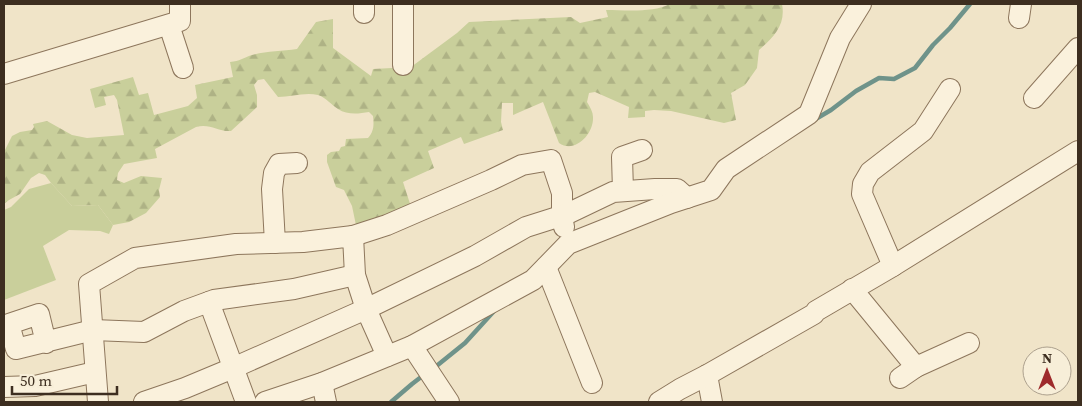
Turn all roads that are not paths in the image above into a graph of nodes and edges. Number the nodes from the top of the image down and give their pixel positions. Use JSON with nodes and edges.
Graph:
{"nodes":[{"id":1,"x":180,"y":4,"type":"edge"},
{"id":2,"x":403,"y":4,"type":"edge"},
{"id":3,"x":861,"y":4,"type":"edge"},
{"id":4,"x":169,"y":25,"type":"junction"},
{"id":5,"x":1074,"y":60,"type":"edge"},
{"id":6,"x":403,"y":65,"type":"dead end"},
{"id":7,"x":183,"y":68,"type":"dead end"},
{"id":8,"x":4,"y":74,"type":"edge"},
{"id":9,"x":950,"y":89,"type":"dead end"},
{"id":10,"x":1034,"y":98,"type":"dead end"},
{"id":11,"x":642,"y":150,"type":"dead end"},
{"id":12,"x":1078,"y":151,"type":"edge"},
{"id":13,"x":297,"y":163,"type":"dead end"},
{"id":14,"x":623,"y":191,"type":"junction"},
{"id":15,"x":687,"y":198,"type":"junction"},
{"id":16,"x":562,"y":216,"type":"junction"},
{"id":17,"x":353,"y":236,"type":"junction"},
{"id":18,"x":275,"y":243,"type":"junction"},
{"id":19,"x":568,"y":244,"type":"junction"},
{"id":20,"x":893,"y":266,"type":"junction"},
{"id":21,"x":548,"y":274,"type":"junction"},
{"id":22,"x":355,"y":275,"type":"junction"},
{"id":23,"x":852,"y":289,"type":"junction"},
{"id":24,"x":209,"y":302,"type":"junction"},
{"id":25,"x":366,"y":309,"type":"junction"},
{"id":26,"x":93,"y":330,"type":"junction"},
{"id":27,"x":46,"y":342,"type":"junction"},
{"id":28,"x":969,"y":343,"type":"dead end"},
{"id":29,"x":412,"y":346,"type":"junction"},
{"id":30,"x":10,"y":350,"type":"edge"},
{"id":31,"x":387,"y":356,"type":"junction"},
{"id":32,"x":233,"y":368,"type":"junction"},
{"id":33,"x":95,"y":372,"type":"junction"},
{"id":34,"x":706,"y":375,"type":"junction"},
{"id":35,"x":322,"y":383,"type":"junction"},
{"id":36,"x":592,"y":383,"type":"dead end"},
{"id":37,"x":4,"y":387,"type":"edge"},
{"id":38,"x":98,"y":402,"type":"edge"},
{"id":39,"x":144,"y":402,"type":"edge"},
{"id":40,"x":246,"y":402,"type":"edge"},
{"id":41,"x":266,"y":402,"type":"edge"},
{"id":42,"x":326,"y":402,"type":"edge"},
{"id":43,"x":449,"y":402,"type":"edge"},
{"id":44,"x":659,"y":402,"type":"edge"},
{"id":45,"x":712,"y":402,"type":"edge"}],
"edges":[{"from":1,"to":4,"type":"street"},
{"from":2,"to":6,"type":"street"},
{"from":3,"to":15,"type":"street"},
{"from":4,"to":7,"type":"street"},
{"from":4,"to":8,"type":"street"},
{"from":5,"to":10,"type":"street"},
{"from":9,"to":20,"type":"street"},
{"from":11,"to":14,"type":"street"},
{"from":12,"to":20,"type":"street"},
{"from":13,"to":18,"type":"street"},
{"from":14,"to":15,"type":"street"},
{"from":14,"to":16,"type":"street"},
{"from":15,"to":19,"type":"street"},
{"from":16,"to":17,"type":"street"},
{"from":16,"to":19,"type":"street"},
{"from":16,"to":25,"type":"street"},
{"from":17,"to":18,"type":"street"},
{"from":17,"to":22,"type":"street"},
{"from":18,"to":26,"type":"street"},
{"from":19,"to":21,"type":"street"},
{"from":20,"to":23,"type":"street"},
{"from":21,"to":29,"type":"street"},
{"from":21,"to":36,"type":"street"},
{"from":22,"to":24,"type":"street"},
{"from":22,"to":25,"type":"street"},
{"from":23,"to":28,"type":"street"},
{"from":23,"to":34,"type":"street"},
{"from":24,"to":26,"type":"street"},
{"from":24,"to":32,"type":"street"},
{"from":25,"to":31,"type":"street"},
{"from":25,"to":32,"type":"street"},
{"from":26,"to":27,"type":"street"},
{"from":26,"to":33,"type":"street"},
{"from":27,"to":30,"type":"street"},
{"from":27,"to":30,"type":"street"},
{"from":29,"to":31,"type":"street"},
{"from":29,"to":43,"type":"street"},
{"from":31,"to":35,"type":"street"},
{"from":32,"to":39,"type":"street"},
{"from":32,"to":40,"type":"street"},
{"from":33,"to":37,"type":"street"},
{"from":33,"to":38,"type":"street"},
{"from":34,"to":44,"type":"street"},
{"from":34,"to":45,"type":"street"},
{"from":35,"to":41,"type":"street"},
{"from":35,"to":42,"type":"street"}]}
